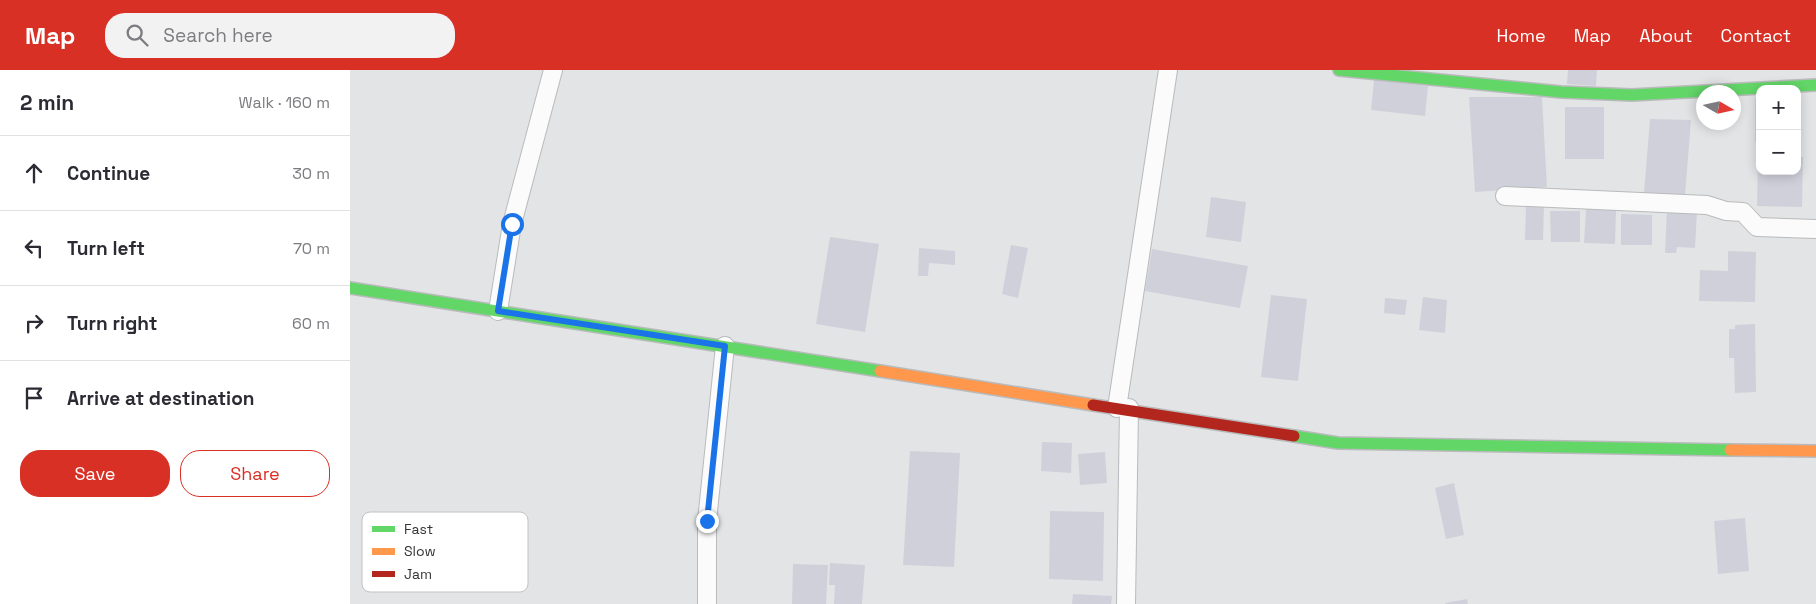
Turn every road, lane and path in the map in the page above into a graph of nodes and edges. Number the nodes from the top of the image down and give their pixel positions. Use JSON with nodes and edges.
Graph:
{"nodes":[{"id":1,"x":553,"y":70,"type":"edge"},
{"id":2,"x":1168,"y":70,"type":"edge"},
{"id":3,"x":1339,"y":70,"type":"edge"},
{"id":4,"x":1816,"y":85,"type":"edge"},
{"id":5,"x":1505,"y":196,"type":"dead end"},
{"id":6,"x":1816,"y":229,"type":"edge"},
{"id":7,"x":350,"y":288,"type":"edge"},
{"id":8,"x":498,"y":311,"type":"junction"},
{"id":9,"x":725,"y":346,"type":"junction"},
{"id":10,"x":1123,"y":408,"type":"junction"},
{"id":11,"x":1816,"y":451,"type":"edge"},
{"id":12,"x":707,"y":604,"type":"edge"},
{"id":13,"x":1126,"y":604,"type":"edge"}],
"edges":[{"from":1,"to":8,"type":"street"},
{"from":2,"to":10,"type":"street"},
{"from":3,"to":4,"type":"street"},
{"from":5,"to":6,"type":"street"},
{"from":7,"to":8,"type":"street"},
{"from":8,"to":9,"type":"street"},
{"from":9,"to":10,"type":"street"},
{"from":9,"to":12,"type":"street"},
{"from":10,"to":11,"type":"street"},
{"from":10,"to":13,"type":"street"}]}
